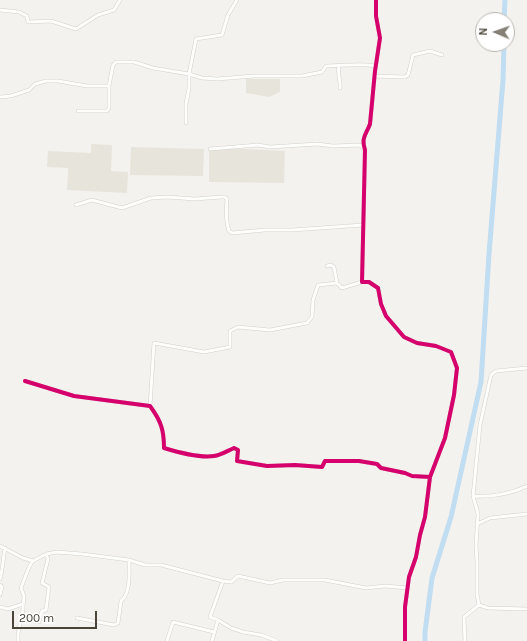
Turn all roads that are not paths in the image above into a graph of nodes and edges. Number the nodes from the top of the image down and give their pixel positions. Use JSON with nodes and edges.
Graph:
{"nodes":[{"id":1,"x":120,"y":0,"type":"edge"},
{"id":2,"x":237,"y":0,"type":"edge"},
{"id":3,"x":376,"y":0,"type":"edge"},
{"id":4,"x":0,"y":10,"type":"edge"},
{"id":5,"x":442,"y":55,"type":"dead end"},
{"id":6,"x":339,"y":66,"type":"junction"},
{"id":7,"x":375,"y":66,"type":"junction"},
{"id":8,"x":189,"y":74,"type":"junction"},
{"id":9,"x":374,"y":76,"type":"junction"},
{"id":10,"x":109,"y":86,"type":"junction"},
{"id":11,"x":340,"y":88,"type":"dead end"},
{"id":12,"x":0,"y":97,"type":"edge"},
{"id":13,"x":78,"y":111,"type":"dead end"},
{"id":14,"x":186,"y":123,"type":"dead end"},
{"id":15,"x":210,"y":149,"type":"dead end"},
{"id":16,"x":365,"y":150,"type":"junction"},
{"id":17,"x":76,"y":205,"type":"dead end"},
{"id":18,"x":364,"y":225,"type":"junction"},
{"id":19,"x":327,"y":266,"type":"dead end"},
{"id":20,"x":362,"y":282,"type":"junction"},
{"id":21,"x":337,"y":284,"type":"junction"},
{"id":22,"x":527,"y":368,"type":"edge"},
{"id":23,"x":25,"y":381,"type":"dead end"},
{"id":24,"x":150,"y":406,"type":"junction"},
{"id":25,"x":430,"y":477,"type":"junction"},
{"id":26,"x":527,"y":486,"type":"edge"},
{"id":27,"x":473,"y":496,"type":"junction"},
{"id":28,"x":527,"y":514,"type":"edge"},
{"id":29,"x":477,"y":524,"type":"junction"},
{"id":30,"x":0,"y":546,"type":"edge"},
{"id":31,"x":5,"y":548,"type":"junction"},
{"id":32,"x":46,"y":554,"type":"junction"},
{"id":33,"x":129,"y":560,"type":"junction"},
{"id":34,"x":33,"y":561,"type":"junction"},
{"id":35,"x":0,"y":579,"type":"edge"},
{"id":36,"x":224,"y":581,"type":"junction"},
{"id":37,"x":0,"y":585,"type":"edge"},
{"id":38,"x":408,"y":588,"type":"junction"},
{"id":39,"x":0,"y":595,"type":"edge"},
{"id":40,"x":23,"y":604,"type":"junction"},
{"id":41,"x":479,"y":605,"type":"junction"},
{"id":42,"x":0,"y":607,"type":"edge"},
{"id":43,"x":527,"y":609,"type":"edge"},
{"id":44,"x":77,"y":618,"type":"dead end"},
{"id":45,"x":218,"y":620,"type":"junction"},
{"id":46,"x":39,"y":622,"type":"dead end"},
{"id":47,"x":214,"y":632,"type":"junction"},
{"id":48,"x":18,"y":641,"type":"edge"},
{"id":49,"x":167,"y":641,"type":"edge"},
{"id":50,"x":212,"y":641,"type":"edge"},
{"id":51,"x":277,"y":641,"type":"edge"},
{"id":52,"x":405,"y":641,"type":"edge"},
{"id":53,"x":465,"y":641,"type":"edge"}],
"edges":[{"from":1,"to":4,"type":"street"},
{"from":2,"to":8,"type":"street"},
{"from":3,"to":7,"type":"street"},
{"from":5,"to":9,"type":"street"},
{"from":6,"to":7,"type":"street"},
{"from":6,"to":8,"type":"street"},
{"from":6,"to":11,"type":"street"},
{"from":7,"to":9,"type":"street"},
{"from":8,"to":10,"type":"street"},
{"from":8,"to":14,"type":"street"},
{"from":9,"to":16,"type":"street"},
{"from":10,"to":12,"type":"street"},
{"from":10,"to":13,"type":"street"},
{"from":15,"to":16,"type":"street"},
{"from":16,"to":18,"type":"street"},
{"from":17,"to":18,"type":"street"},
{"from":18,"to":20,"type":"street"},
{"from":19,"to":21,"type":"street"},
{"from":20,"to":21,"type":"street"},
{"from":20,"to":25,"type":"street"},
{"from":21,"to":24,"type":"street"},
{"from":22,"to":27,"type":"street"},
{"from":23,"to":24,"type":"street"},
{"from":24,"to":25,"type":"street"},
{"from":25,"to":38,"type":"street"},
{"from":26,"to":27,"type":"street"},
{"from":27,"to":29,"type":"street"},
{"from":28,"to":29,"type":"street"},
{"from":29,"to":41,"type":"street"},
{"from":30,"to":31,"type":"street"},
{"from":31,"to":34,"type":"street"},
{"from":31,"to":35,"type":"street"},
{"from":32,"to":33,"type":"street"},
{"from":32,"to":34,"type":"street"},
{"from":32,"to":46,"type":"street"},
{"from":33,"to":36,"type":"street"},
{"from":33,"to":44,"type":"street"},
{"from":34,"to":40,"type":"street"},
{"from":36,"to":38,"type":"street"},
{"from":36,"to":45,"type":"street"},
{"from":37,"to":39,"type":"street"},
{"from":38,"to":52,"type":"street"},
{"from":40,"to":42,"type":"street"},
{"from":40,"to":48,"type":"street"},
{"from":41,"to":43,"type":"street"},
{"from":41,"to":53,"type":"street"},
{"from":45,"to":47,"type":"street"},
{"from":45,"to":51,"type":"street"},
{"from":47,"to":49,"type":"street"},
{"from":47,"to":50,"type":"street"}]}
